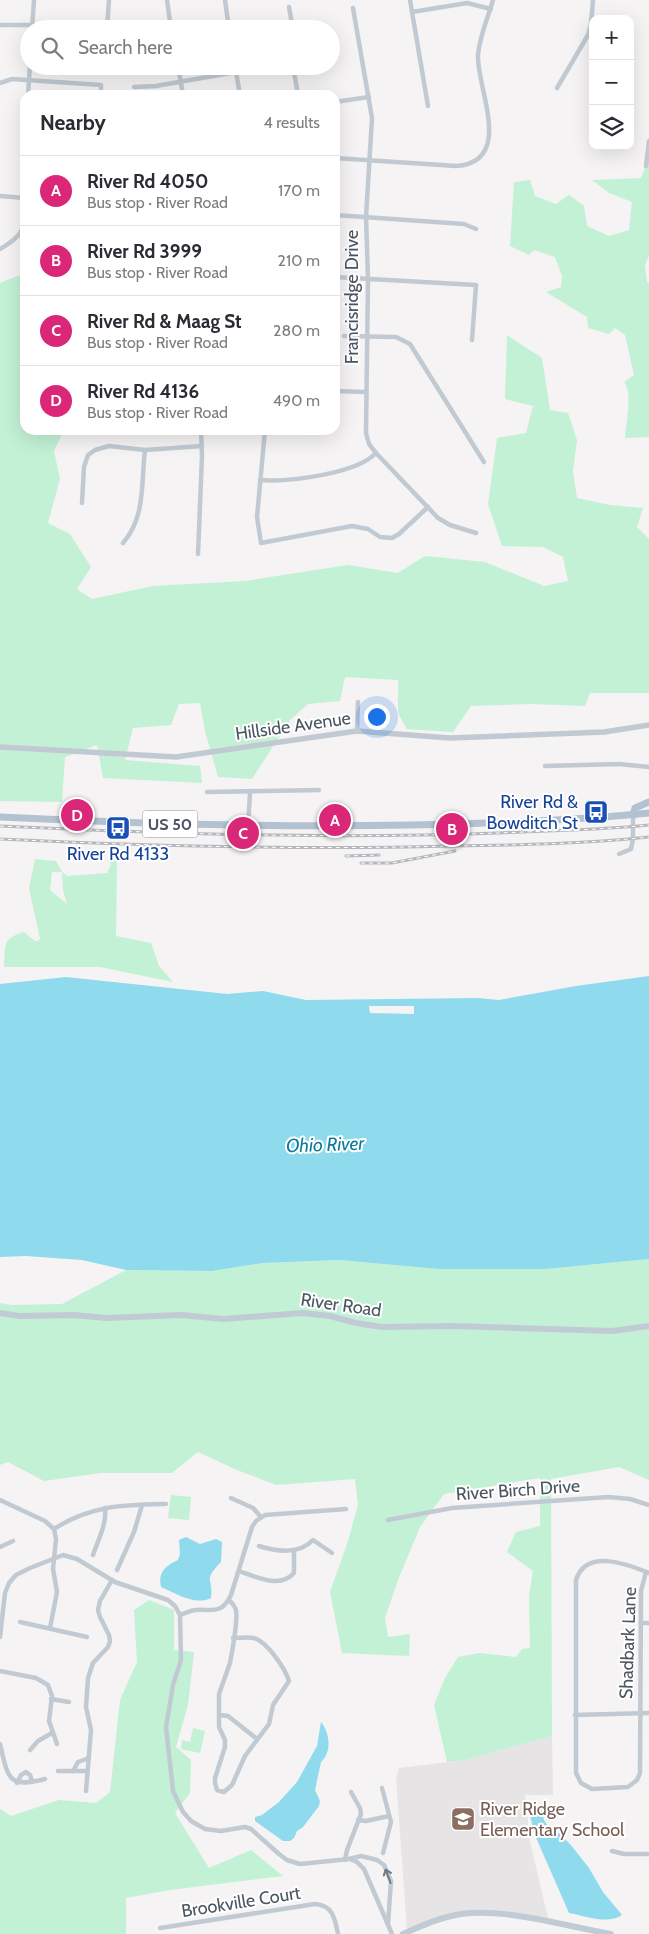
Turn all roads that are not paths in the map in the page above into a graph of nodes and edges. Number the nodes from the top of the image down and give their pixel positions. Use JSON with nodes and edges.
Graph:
{"nodes":[{"id":1,"x":34,"y":0,"type":"edge"},
{"id":2,"x":109,"y":0,"type":"edge"},
{"id":3,"x":167,"y":0,"type":"edge"},
{"id":4,"x":225,"y":0,"type":"edge"},
{"id":5,"x":410,"y":0,"type":"edge"},
{"id":6,"x":493,"y":0,"type":"edge"},
{"id":7,"x":593,"y":0,"type":"edge"},
{"id":8,"x":289,"y":7,"type":"dead end"},
{"id":9,"x":353,"y":8,"type":"dead end"},
{"id":10,"x":491,"y":9,"type":"junction"},
{"id":11,"x":412,"y":12,"type":"junction"},
{"id":12,"x":33,"y":20,"type":"edge"},
{"id":13,"x":108,"y":20,"type":"edge"},
{"id":14,"x":170,"y":20,"type":"edge"},
{"id":15,"x":228,"y":20,"type":"edge"},
{"id":16,"x":291,"y":20,"type":"edge"},
{"id":17,"x":0,"y":25,"type":"edge"},
{"id":18,"x":20,"y":26,"type":"edge"},
{"id":19,"x":29,"y":75,"type":"edge"},
{"id":20,"x":179,"y":75,"type":"edge"},
{"id":21,"x":210,"y":75,"type":"edge"},
{"id":22,"x":237,"y":75,"type":"edge"},
{"id":23,"x":295,"y":75,"type":"edge"},
{"id":24,"x":29,"y":80,"type":"junction"},
{"id":25,"x":180,"y":82,"type":"junction"},
{"id":26,"x":0,"y":83,"type":"edge"},
{"id":27,"x":134,"y":87,"type":"dead end"},
{"id":28,"x":557,"y":88,"type":"dead end"},
{"id":29,"x":28,"y":90,"type":"edge"},
{"id":30,"x":100,"y":90,"type":"edge"},
{"id":31,"x":182,"y":90,"type":"edge"},
{"id":32,"x":239,"y":90,"type":"edge"},
{"id":33,"x":297,"y":90,"type":"edge"},
{"id":34,"x":369,"y":97,"type":"junction"},
{"id":35,"x":340,"y":101,"type":"edge"},
{"id":36,"x":428,"y":106,"type":"dead end"},
{"id":37,"x":649,"y":141,"type":"edge"},
{"id":38,"x":340,"y":158,"type":"edge"},
{"id":39,"x":369,"y":161,"type":"junction"},
{"id":40,"x":646,"y":166,"type":"dead end"},
{"id":41,"x":0,"y":196,"type":"edge"},
{"id":42,"x":20,"y":198,"type":"edge"},
{"id":43,"x":340,"y":215,"type":"edge"},
{"id":44,"x":366,"y":217,"type":"junction"},
{"id":45,"x":476,"y":229,"type":"dead end"},
{"id":46,"x":20,"y":234,"type":"edge"},
{"id":47,"x":0,"y":249,"type":"edge"},
{"id":48,"x":340,"y":277,"type":"edge"},
{"id":49,"x":368,"y":278,"type":"junction"},
{"id":50,"x":344,"y":336,"type":"dead end"},
{"id":51,"x":367,"y":336,"type":"junction"},
{"id":52,"x":472,"y":340,"type":"dead end"},
{"id":53,"x":340,"y":391,"type":"edge"},
{"id":54,"x":366,"y":392,"type":"junction"},
{"id":55,"x":201,"y":435,"type":"edge"},
{"id":56,"x":264,"y":435,"type":"edge"},
{"id":57,"x":202,"y":446,"type":"junction"},
{"id":58,"x":145,"y":450,"type":"junction"},
{"id":59,"x":376,"y":453,"type":"junction"},
{"id":60,"x":484,"y":462,"type":"dead end"},
{"id":61,"x":260,"y":480,"type":"junction"},
{"id":62,"x":82,"y":503,"type":"dead end"},
{"id":63,"x":428,"y":507,"type":"junction"},
{"id":64,"x":476,"y":533,"type":"dead end"},
{"id":65,"x":123,"y":543,"type":"dead end"},
{"id":66,"x":198,"y":554,"type":"dead end"},
{"id":67,"x":358,"y":702,"type":"dead end"},
{"id":68,"x":649,"y":725,"type":"edge"},
{"id":69,"x":357,"y":731,"type":"junction"},
{"id":70,"x":0,"y":747,"type":"edge"},
{"id":71,"x":545,"y":766,"type":"dead end"},
{"id":72,"x":649,"y":767,"type":"edge"},
{"id":73,"x":319,"y":790,"type":"dead end"},
{"id":74,"x":207,"y":792,"type":"dead end"},
{"id":75,"x":250,"y":793,"type":"junction"},
{"id":76,"x":649,"y":802,"type":"edge"},
{"id":77,"x":649,"y":813,"type":"edge"},
{"id":78,"x":633,"y":815,"type":"junction"},
{"id":79,"x":0,"y":817,"type":"edge"},
{"id":80,"x":248,"y":826,"type":"junction"},
{"id":81,"x":619,"y":854,"type":"dead end"},
{"id":82,"x":0,"y":1313,"type":"edge"},
{"id":83,"x":649,"y":1326,"type":"edge"},
{"id":84,"x":231,"y":1498,"type":"dead end"},
{"id":85,"x":0,"y":1500,"type":"edge"},
{"id":86,"x":166,"y":1504,"type":"dead end"},
{"id":87,"x":142,"y":1505,"type":"junction"},
{"id":88,"x":649,"y":1505,"type":"edge"},
{"id":89,"x":105,"y":1508,"type":"junction"},
{"id":90,"x":346,"y":1508,"type":"dead end"},
{"id":91,"x":261,"y":1517,"type":"junction"},
{"id":92,"x":388,"y":1520,"type":"dead end"},
{"id":93,"x":54,"y":1529,"type":"junction"},
{"id":94,"x":13,"y":1541,"type":"dead end"},
{"id":95,"x":260,"y":1546,"type":"dead end"},
{"id":96,"x":0,"y":1547,"type":"edge"},
{"id":97,"x":294,"y":1551,"type":"junction"},
{"id":98,"x":332,"y":1553,"type":"dead end"},
{"id":99,"x":93,"y":1555,"type":"dead end"},
{"id":100,"x":54,"y":1557,"type":"junction"},
{"id":101,"x":117,"y":1570,"type":"dead end"},
{"id":102,"x":239,"y":1571,"type":"junction"},
{"id":103,"x":647,"y":1573,"type":"edge"},
{"id":104,"x":112,"y":1580,"type":"junction"},
{"id":105,"x":229,"y":1600,"type":"junction"},
{"id":106,"x":2,"y":1610,"type":"edge"},
{"id":107,"x":180,"y":1615,"type":"junction"},
{"id":108,"x":20,"y":1622,"type":"dead end"},
{"id":109,"x":640,"y":1623,"type":"junction"},
{"id":110,"x":649,"y":1623,"type":"edge"},
{"id":111,"x":50,"y":1628,"type":"junction"},
{"id":112,"x":0,"y":1637,"type":"edge"},
{"id":113,"x":87,"y":1637,"type":"dead end"},
{"id":114,"x":233,"y":1638,"type":"junction"},
{"id":115,"x":0,"y":1671,"type":"edge"},
{"id":116,"x":51,"y":1700,"type":"junction"},
{"id":117,"x":69,"y":1702,"type":"dead end"},
{"id":118,"x":649,"y":1713,"type":"edge"},
{"id":119,"x":219,"y":1715,"type":"junction"},
{"id":120,"x":575,"y":1715,"type":"junction"},
{"id":121,"x":640,"y":1715,"type":"junction"},
{"id":122,"x":52,"y":1733,"type":"junction"},
{"id":123,"x":257,"y":1738,"type":"junction"},
{"id":124,"x":0,"y":1744,"type":"edge"},
{"id":125,"x":57,"y":1744,"type":"dead end"},
{"id":126,"x":30,"y":1750,"type":"dead end"},
{"id":127,"x":89,"y":1758,"type":"junction"},
{"id":128,"x":58,"y":1771,"type":"dead end"},
{"id":129,"x":73,"y":1771,"type":"junction"},
{"id":130,"x":87,"y":1771,"type":"junction"},
{"id":131,"x":45,"y":1779,"type":"dead end"},
{"id":132,"x":32,"y":1782,"type":"junction"},
{"id":133,"x":17,"y":1783,"type":"junction"},
{"id":134,"x":382,"y":1788,"type":"dead end"},
{"id":135,"x":86,"y":1791,"type":"dead end"},
{"id":136,"x":351,"y":1792,"type":"dead end"},
{"id":137,"x":389,"y":1816,"type":"junction"},
{"id":138,"x":358,"y":1820,"type":"junction"},
{"id":139,"x":612,"y":1851,"type":"dead end"},
{"id":140,"x":383,"y":1853,"type":"dead end"},
{"id":141,"x":649,"y":1854,"type":"edge"},
{"id":142,"x":347,"y":1860,"type":"junction"},
{"id":143,"x":388,"y":1924,"type":"junction"},
{"id":144,"x":160,"y":1928,"type":"dead end"},
{"id":145,"x":338,"y":1934,"type":"edge"},
{"id":146,"x":392,"y":1934,"type":"edge"},
{"id":147,"x":402,"y":1934,"type":"edge"},
{"id":148,"x":610,"y":1934,"type":"edge"}],
"edges":[{"from":1,"to":12,"type":"street"},
{"from":2,"to":13,"type":"street"},
{"from":3,"to":14,"type":"street"},
{"from":4,"to":15,"type":"street"},
{"from":5,"to":11,"type":"street"},
{"from":6,"to":10,"type":"street"},
{"from":7,"to":28,"type":"street"},
{"from":8,"to":16,"type":"street"},
{"from":9,"to":34,"type":"street","name":"Francisridge Drive"},
{"from":10,"to":11,"type":"street"},
{"from":10,"to":39,"type":"street"},
{"from":11,"to":36,"type":"street"},
{"from":17,"to":18,"type":"street"},
{"from":19,"to":24,"type":"street"},
{"from":20,"to":25,"type":"street"},
{"from":21,"to":25,"type":"street"},
{"from":22,"to":32,"type":"street"},
{"from":23,"to":33,"type":"street"},
{"from":24,"to":26,"type":"street"},
{"from":24,"to":29,"type":"street"},
{"from":24,"to":30,"type":"street"},
{"from":25,"to":27,"type":"street"},
{"from":25,"to":31,"type":"street"},
{"from":34,"to":35,"type":"street"},
{"from":34,"to":39,"type":"street","name":"Francisridge Drive"},
{"from":37,"to":40,"type":"street"},
{"from":38,"to":39,"type":"street"},
{"from":39,"to":44,"type":"street","name":"Francisridge Drive"},
{"from":41,"to":42,"type":"street"},
{"from":43,"to":44,"type":"street"},
{"from":44,"to":45,"type":"street"},
{"from":44,"to":49,"type":"street","name":"Francisridge Drive"},
{"from":46,"to":47,"type":"street"},
{"from":48,"to":49,"type":"street"},
{"from":49,"to":51,"type":"street","name":"Francisridge Drive"},
{"from":49,"to":52,"type":"street"},
{"from":50,"to":51,"type":"street"},
{"from":51,"to":54,"type":"street","name":"Francisridge Drive"},
{"from":51,"to":60,"type":"street"},
{"from":53,"to":54,"type":"street"},
{"from":54,"to":59,"type":"street","name":"Francisridge Drive"},
{"from":55,"to":57,"type":"street"},
{"from":56,"to":61,"type":"street"},
{"from":57,"to":58,"type":"street"},
{"from":57,"to":66,"type":"street"},
{"from":58,"to":62,"type":"street"},
{"from":58,"to":65,"type":"street"},
{"from":59,"to":61,"type":"street"},
{"from":59,"to":63,"type":"street","name":"Francisridge Drive"},
{"from":61,"to":63,"type":"street"},
{"from":63,"to":64,"type":"street","name":"Francisridge Drive"},
{"from":67,"to":69,"type":"street"},
{"from":68,"to":69,"type":"street","name":"Hillside Avenue"},
{"from":69,"to":70,"type":"street","name":"Hillside Avenue"},
{"from":71,"to":72,"type":"street"},
{"from":73,"to":75,"type":"street"},
{"from":74,"to":75,"type":"street"},
{"from":75,"to":80,"type":"street"},
{"from":76,"to":78,"type":"main road"},
{"from":77,"to":78,"type":"main road","number":"US 50"},
{"from":78,"to":80,"type":"main road","number":"US 50"},
{"from":78,"to":81,"type":"street"},
{"from":79,"to":80,"type":"main road","number":"US 50"},
{"from":82,"to":83,"type":"main road","name":"River Road"},
{"from":84,"to":91,"type":"street"},
{"from":85,"to":93,"type":"street"},
{"from":86,"to":87,"type":"street"},
{"from":87,"to":89,"type":"street"},
{"from":87,"to":101,"type":"street"},
{"from":88,"to":92,"type":"street","name":"River Birch Drive"},
{"from":89,"to":93,"type":"street"},
{"from":89,"to":99,"type":"street"},
{"from":90,"to":91,"type":"street"},
{"from":91,"to":102,"type":"street"},
{"from":93,"to":100,"type":"street"},
{"from":94,"to":96,"type":"street"},
{"from":95,"to":97,"type":"street"},
{"from":97,"to":98,"type":"street"},
{"from":97,"to":102,"type":"street"},
{"from":100,"to":104,"type":"street"},
{"from":100,"to":106,"type":"street"},
{"from":100,"to":111,"type":"street"},
{"from":102,"to":105,"type":"street"},
{"from":103,"to":109,"type":"street","name":"Shadbark Lane"},
{"from":103,"to":120,"type":"street"},
{"from":104,"to":107,"type":"street"},
{"from":104,"to":127,"type":"street"},
{"from":105,"to":107,"type":"street"},
{"from":105,"to":114,"type":"street"},
{"from":106,"to":112,"type":"street"},
{"from":107,"to":142,"type":"street"},
{"from":108,"to":111,"type":"street"},
{"from":109,"to":110,"type":"street"},
{"from":109,"to":121,"type":"street","name":"Shadbark Lane"},
{"from":111,"to":113,"type":"street"},
{"from":114,"to":119,"type":"street"},
{"from":114,"to":123,"type":"street"},
{"from":115,"to":116,"type":"street"},
{"from":116,"to":117,"type":"street"},
{"from":116,"to":122,"type":"street"},
{"from":118,"to":121,"type":"street"},
{"from":119,"to":123,"type":"street"},
{"from":119,"to":123,"type":"street"},
{"from":120,"to":121,"type":"street"},
{"from":120,"to":121,"type":"street","name":"Shadbark Lane"},
{"from":122,"to":125,"type":"street"},
{"from":122,"to":126,"type":"street"},
{"from":124,"to":133,"type":"street"},
{"from":127,"to":129,"type":"street"},
{"from":127,"to":130,"type":"street"},
{"from":128,"to":129,"type":"street"},
{"from":129,"to":130,"type":"street"},
{"from":130,"to":135,"type":"street"},
{"from":131,"to":132,"type":"street"},
{"from":132,"to":133,"type":"street"},
{"from":132,"to":133,"type":"street"},
{"from":134,"to":137,"type":"street"},
{"from":136,"to":138,"type":"street"},
{"from":137,"to":138,"type":"street"},
{"from":137,"to":140,"type":"street"},
{"from":138,"to":142,"type":"street"},
{"from":139,"to":141,"type":"street"},
{"from":142,"to":143,"type":"street"},
{"from":143,"to":142,"type":"street","one_way":true},
{"from":143,"to":146,"type":"street"},
{"from":144,"to":145,"type":"street","name":"Brookville Court"},
{"from":147,"to":148,"type":"main road"}]}
